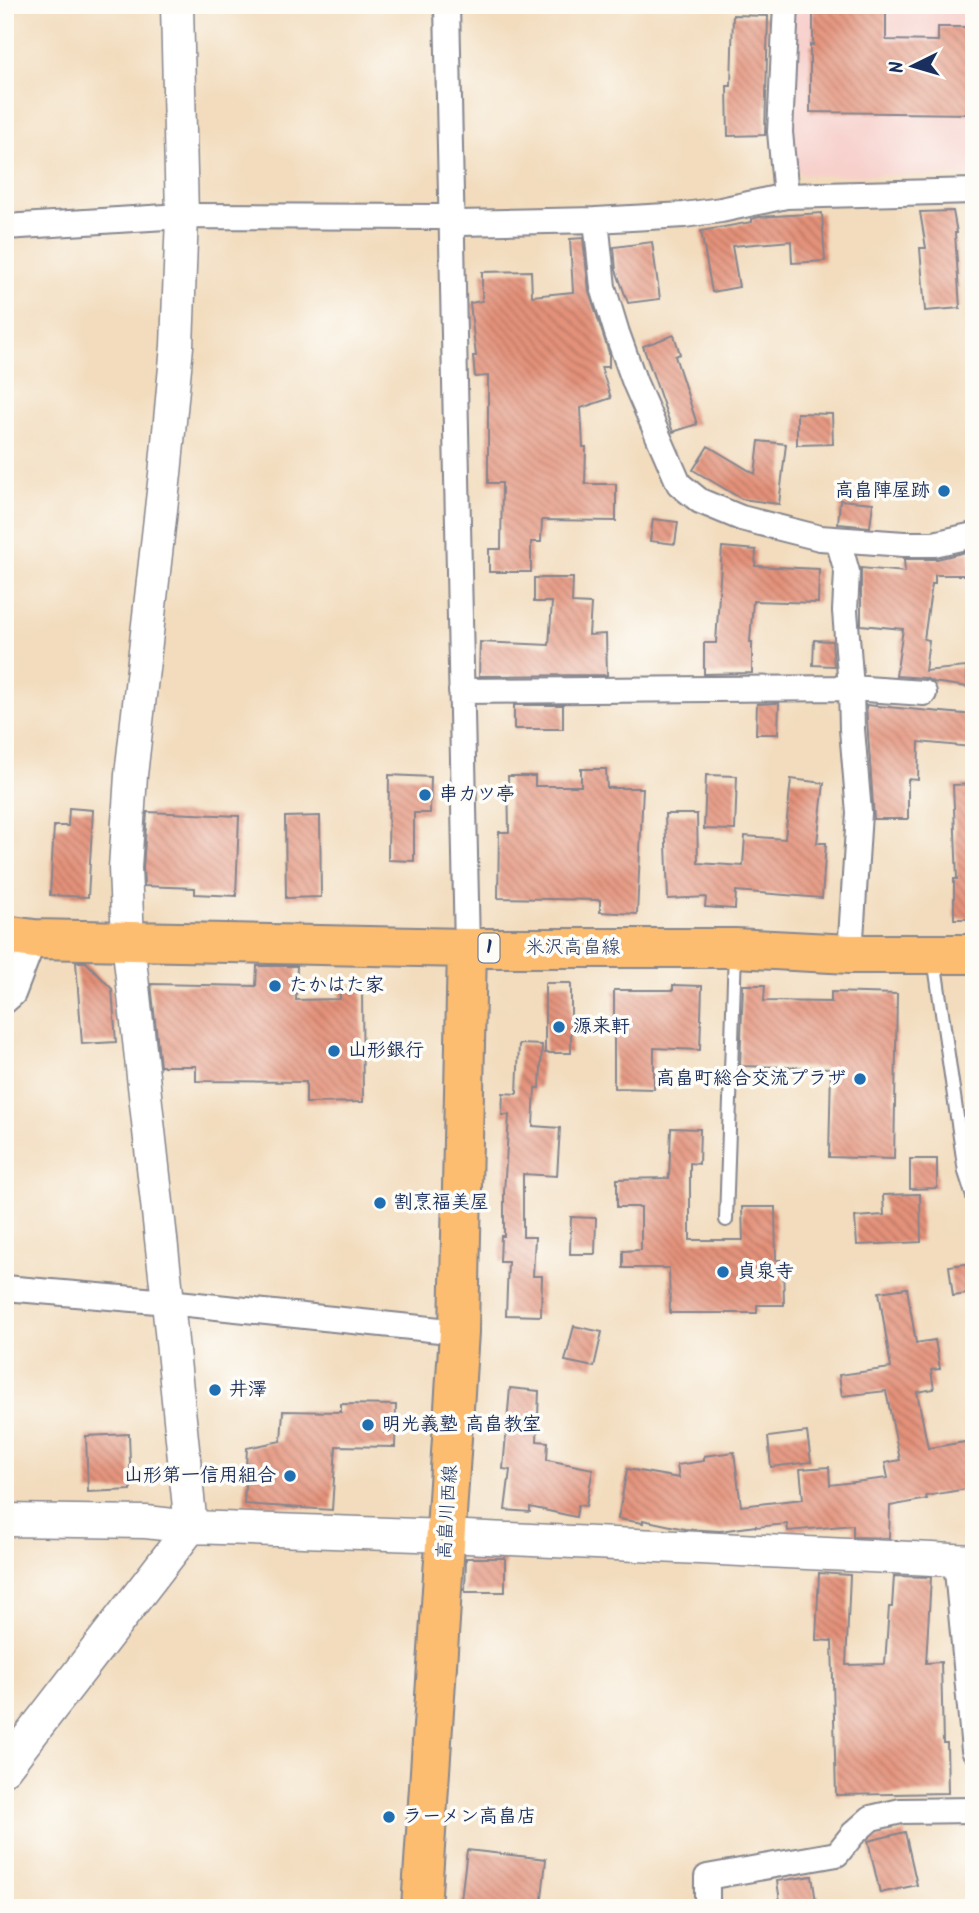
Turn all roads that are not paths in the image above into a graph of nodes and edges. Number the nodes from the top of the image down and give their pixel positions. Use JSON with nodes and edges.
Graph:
{"nodes":[{"id":1,"x":177,"y":5,"type":"edge"},
{"id":2,"x":447,"y":5,"type":"edge"},
{"id":3,"x":786,"y":5,"type":"edge"},
{"id":4,"x":974,"y":191,"type":"edge"},
{"id":5,"x":786,"y":196,"type":"junction"},
{"id":6,"x":182,"y":216,"type":"junction"},
{"id":7,"x":596,"y":220,"type":"junction"},
{"id":8,"x":451,"y":221,"type":"junction"},
{"id":9,"x":5,"y":227,"type":"edge"},
{"id":10,"x":974,"y":535,"type":"edge"},
{"id":11,"x":838,"y":540,"type":"junction"},
{"id":12,"x":851,"y":688,"type":"junction"},
{"id":13,"x":461,"y":691,"type":"junction"},
{"id":14,"x":924,"y":693,"type":"dead end"},
{"id":15,"x":19,"y":937,"type":"edge"},
{"id":16,"x":128,"y":941,"type":"junction"},
{"id":17,"x":467,"y":948,"type":"junction"},
{"id":18,"x":735,"y":948,"type":"junction"},
{"id":19,"x":933,"y":953,"type":"junction"},
{"id":20,"x":850,"y":954,"type":"junction"},
{"id":21,"x":974,"y":954,"type":"edge"},
{"id":22,"x":5,"y":1001,"type":"edge"},
{"id":23,"x":974,"y":1200,"type":"edge"},
{"id":24,"x":726,"y":1220,"type":"dead end"},
{"id":25,"x":5,"y":1288,"type":"edge"},
{"id":26,"x":168,"y":1302,"type":"junction"},
{"id":27,"x":458,"y":1332,"type":"junction"},
{"id":28,"x":5,"y":1520,"type":"edge"},
{"id":29,"x":191,"y":1527,"type":"junction"},
{"id":30,"x":446,"y":1536,"type":"junction"},
{"id":31,"x":965,"y":1560,"type":"edge"},
{"id":32,"x":974,"y":1750,"type":"edge"},
{"id":33,"x":5,"y":1768,"type":"edge"},
{"id":34,"x":974,"y":1810,"type":"edge"},
{"id":35,"x":421,"y":1908,"type":"edge"},
{"id":36,"x":707,"y":1908,"type":"edge"}],
"edges":[{"from":1,"to":6,"type":"street"},
{"from":2,"to":8,"type":"street"},
{"from":3,"to":5,"type":"street"},
{"from":4,"to":5,"type":"street"},
{"from":5,"to":7,"type":"street"},
{"from":6,"to":8,"type":"street"},
{"from":6,"to":9,"type":"street"},
{"from":6,"to":16,"type":"street"},
{"from":7,"to":8,"type":"street"},
{"from":7,"to":11,"type":"street"},
{"from":8,"to":13,"type":"street"},
{"from":10,"to":11,"type":"street"},
{"from":11,"to":12,"type":"street"},
{"from":12,"to":13,"type":"street"},
{"from":12,"to":14,"type":"street"},
{"from":12,"to":20,"type":"street"},
{"from":13,"to":17,"type":"street"},
{"from":15,"to":16,"type":"main road","name":"米沢高畠線","number":"1"},
{"from":15,"to":22,"type":"street"},
{"from":16,"to":17,"type":"main road","name":"米沢高畠線","number":"1"},
{"from":16,"to":26,"type":"street"},
{"from":17,"to":18,"type":"main road","name":"米沢高畠線","number":"1"},
{"from":17,"to":27,"type":"main road","name":"高畠川西線"},
{"from":18,"to":20,"type":"main road","name":"米沢高畠線","number":"1"},
{"from":18,"to":24,"type":"lane"},
{"from":19,"to":20,"type":"main road","name":"米沢高畠線","number":"1"},
{"from":19,"to":21,"type":"main road","name":"米沢高畠線","number":"1"},
{"from":19,"to":23,"type":"lane"},
{"from":25,"to":26,"type":"street"},
{"from":26,"to":27,"type":"street"},
{"from":26,"to":29,"type":"street"},
{"from":27,"to":30,"type":"main road","name":"高畠川西線"},
{"from":28,"to":29,"type":"street"},
{"from":29,"to":30,"type":"street"},
{"from":29,"to":33,"type":"street"},
{"from":30,"to":31,"type":"street"},
{"from":30,"to":35,"type":"main road","name":"高畠川西線"},
{"from":31,"to":32,"type":"street"},
{"from":34,"to":36,"type":"street"}]}
